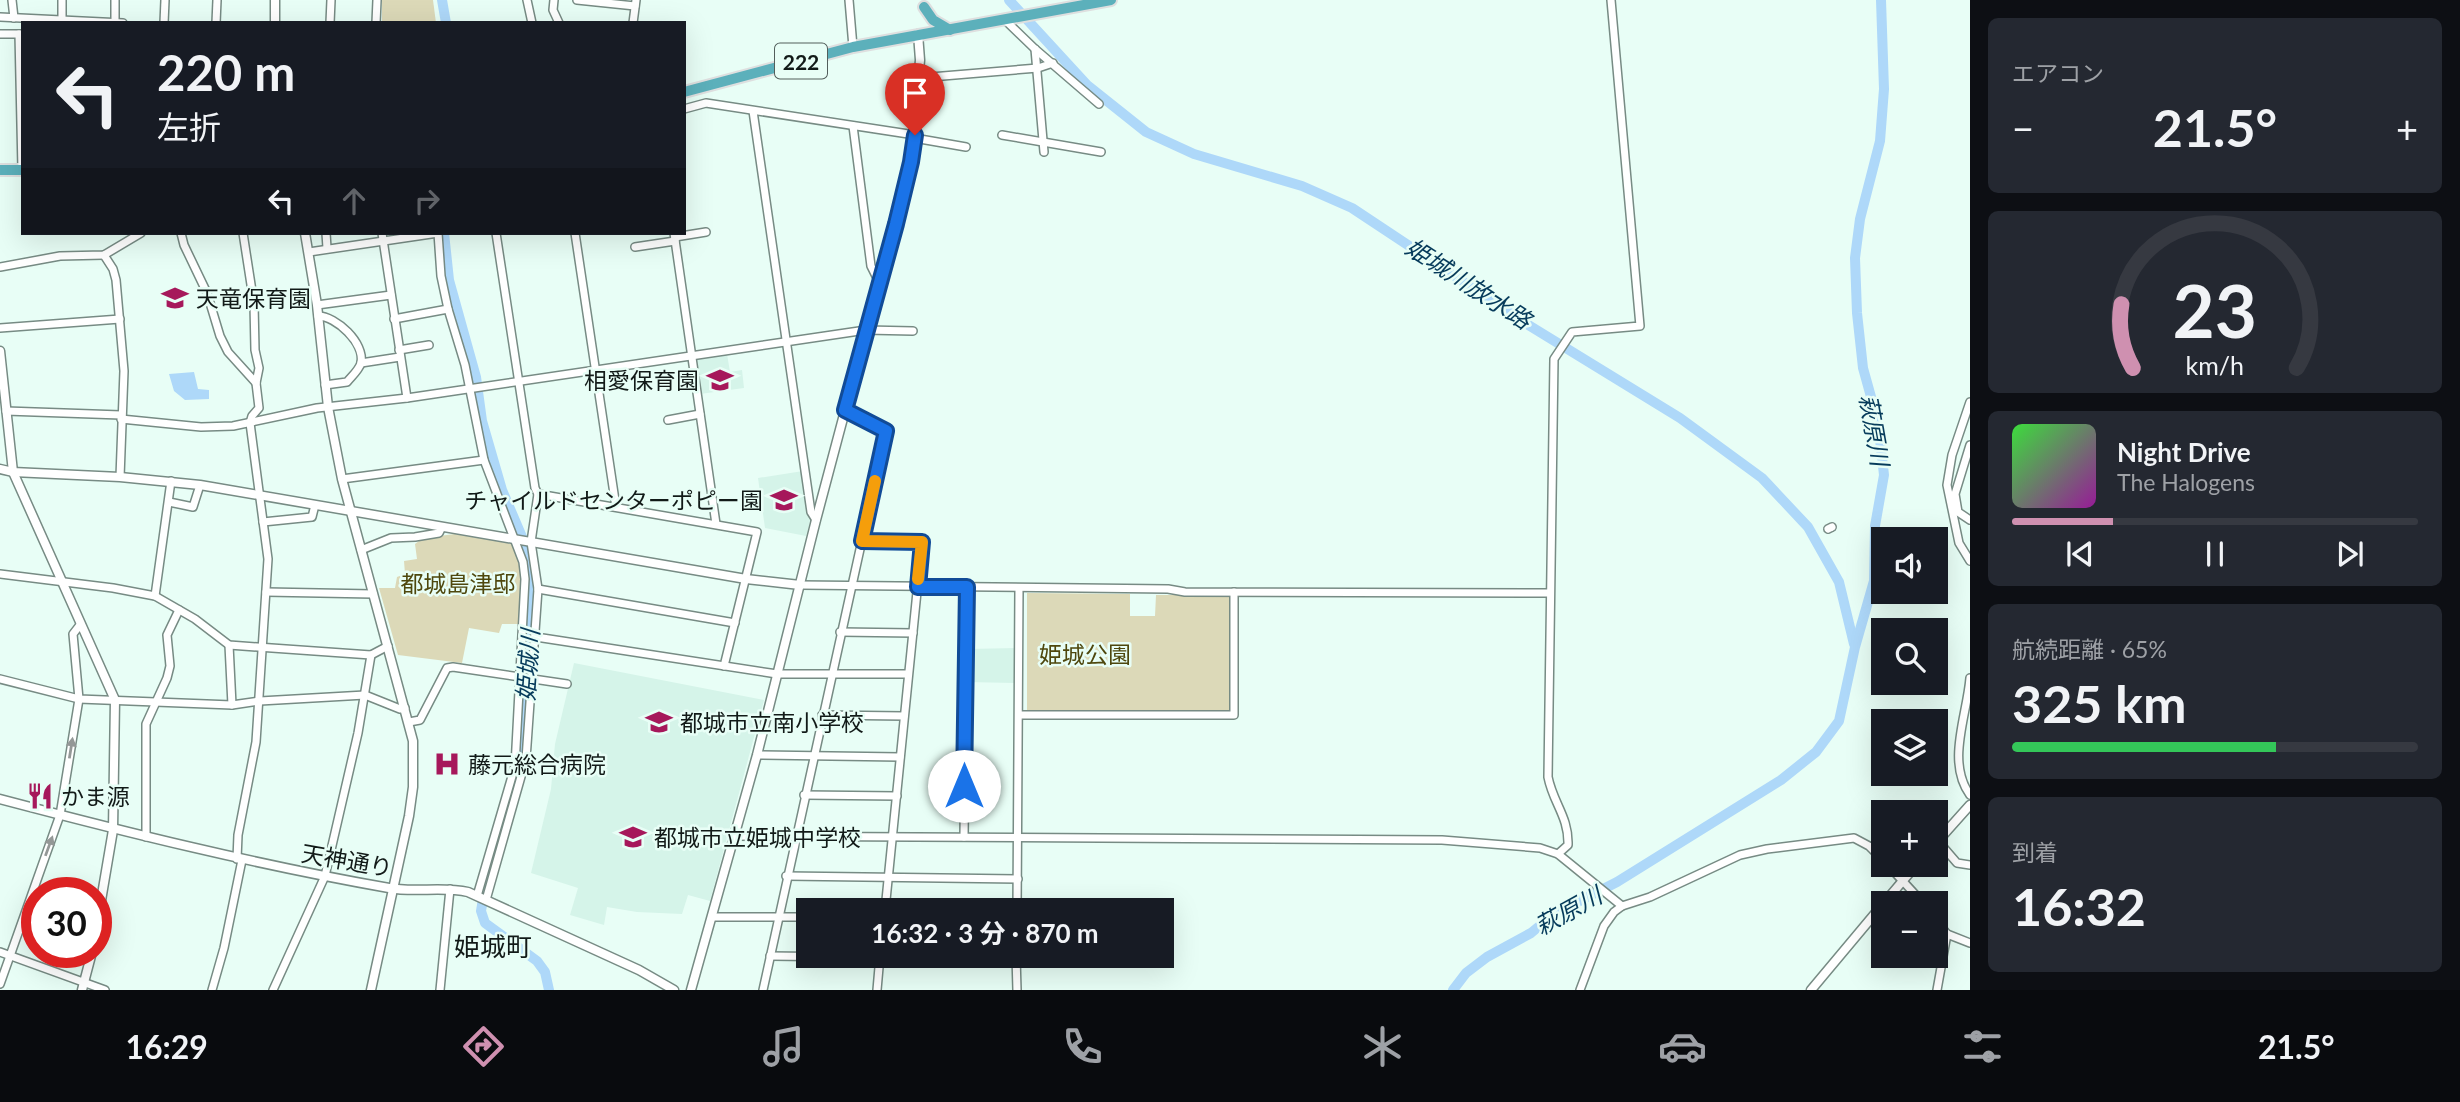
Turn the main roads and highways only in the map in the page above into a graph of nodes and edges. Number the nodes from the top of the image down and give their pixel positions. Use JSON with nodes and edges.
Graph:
{"nodes":[{"id":1,"x":1111,"y":0,"type":"edge"},
{"id":2,"x":925,"y":4,"type":"edge"},
{"id":3,"x":950,"y":30,"type":"junction"},
{"id":4,"x":918,"y":34,"type":"junction"},
{"id":5,"x":686,"y":91,"type":"edge"},
{"id":6,"x":0,"y":170,"type":"edge"},
{"id":7,"x":21,"y":170,"type":"edge"}],
"edges":[{"from":1,"to":3,"type":"highway","number":"222"},
{"from":2,"to":3,"type":"highway"},
{"from":2,"to":4,"type":"highway"},
{"from":3,"to":4,"type":"highway","number":"222"},
{"from":4,"to":5,"type":"highway","number":"222"},
{"from":6,"to":7,"type":"highway"}]}
